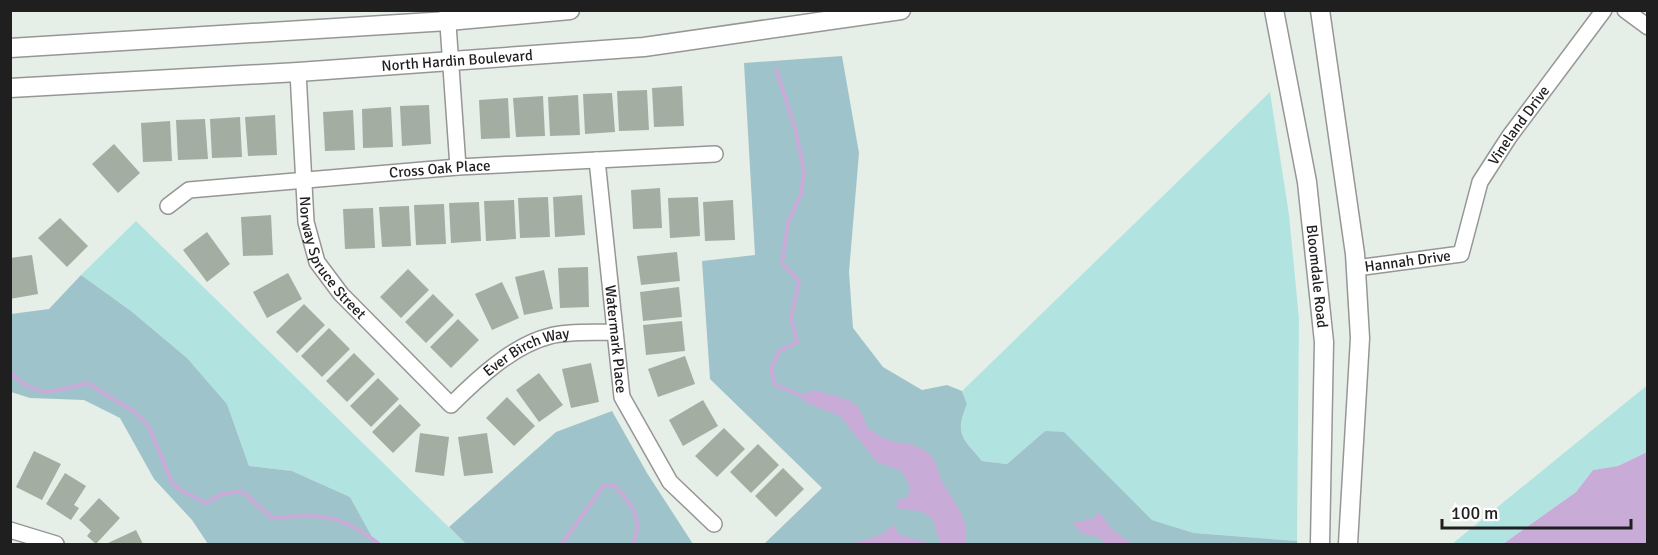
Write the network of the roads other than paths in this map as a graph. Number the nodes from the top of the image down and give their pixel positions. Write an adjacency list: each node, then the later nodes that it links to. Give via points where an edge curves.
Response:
1 (570, 10): 7 (street)
2 (901, 10): 10 (street, North Hardin Boulevard, via 644,46)
3 (1274, 10): 25 (street, Bloomdale Road, via 1307,182 1324,342)
4 (1320, 10): 19 (street)
5 (1604, 10): 18 (street, Vineland Drive, via 1480,182)
6 (1625, 10): 8 (street)
7 (448, 16): 9 (street); 10 (street)
8 (1647, 27)
9 (10, 48)
10 (449, 60): 11 (street, North Hardin Boulevard); 15 (street)
11 (298, 72): 12 (street, North Hardin Boulevard); 16 (street, Norway Spruce Street)
12 (10, 88)
13 (716, 154): 14 (street, Cross Oak Place)
14 (597, 160): 15 (street, Cross Oak Place); 20 (street, Watermark Place)
15 (458, 167): 16 (street, Cross Oak Place)
16 (302, 180): 17 (street, Cross Oak Place, via 189,190); 21 (street, Norway Spruce Street, via 306,222 317,262 341,294)
17 (168, 206)
18 (1461, 254): 19 (street, Hannah Drive)
19 (1356, 268): 26 (street, via 1360,339)
20 (615, 332): 21 (street, Ever Birch Way, via 550,336 508,356); 22 (street, Watermark Place, via 622,397 644,441 670,482)
21 (452, 405)
22 (714, 524)
23 (10, 530): 24 (street)
24 (56, 544)
25 (1320, 544)
26 (1348, 544)

